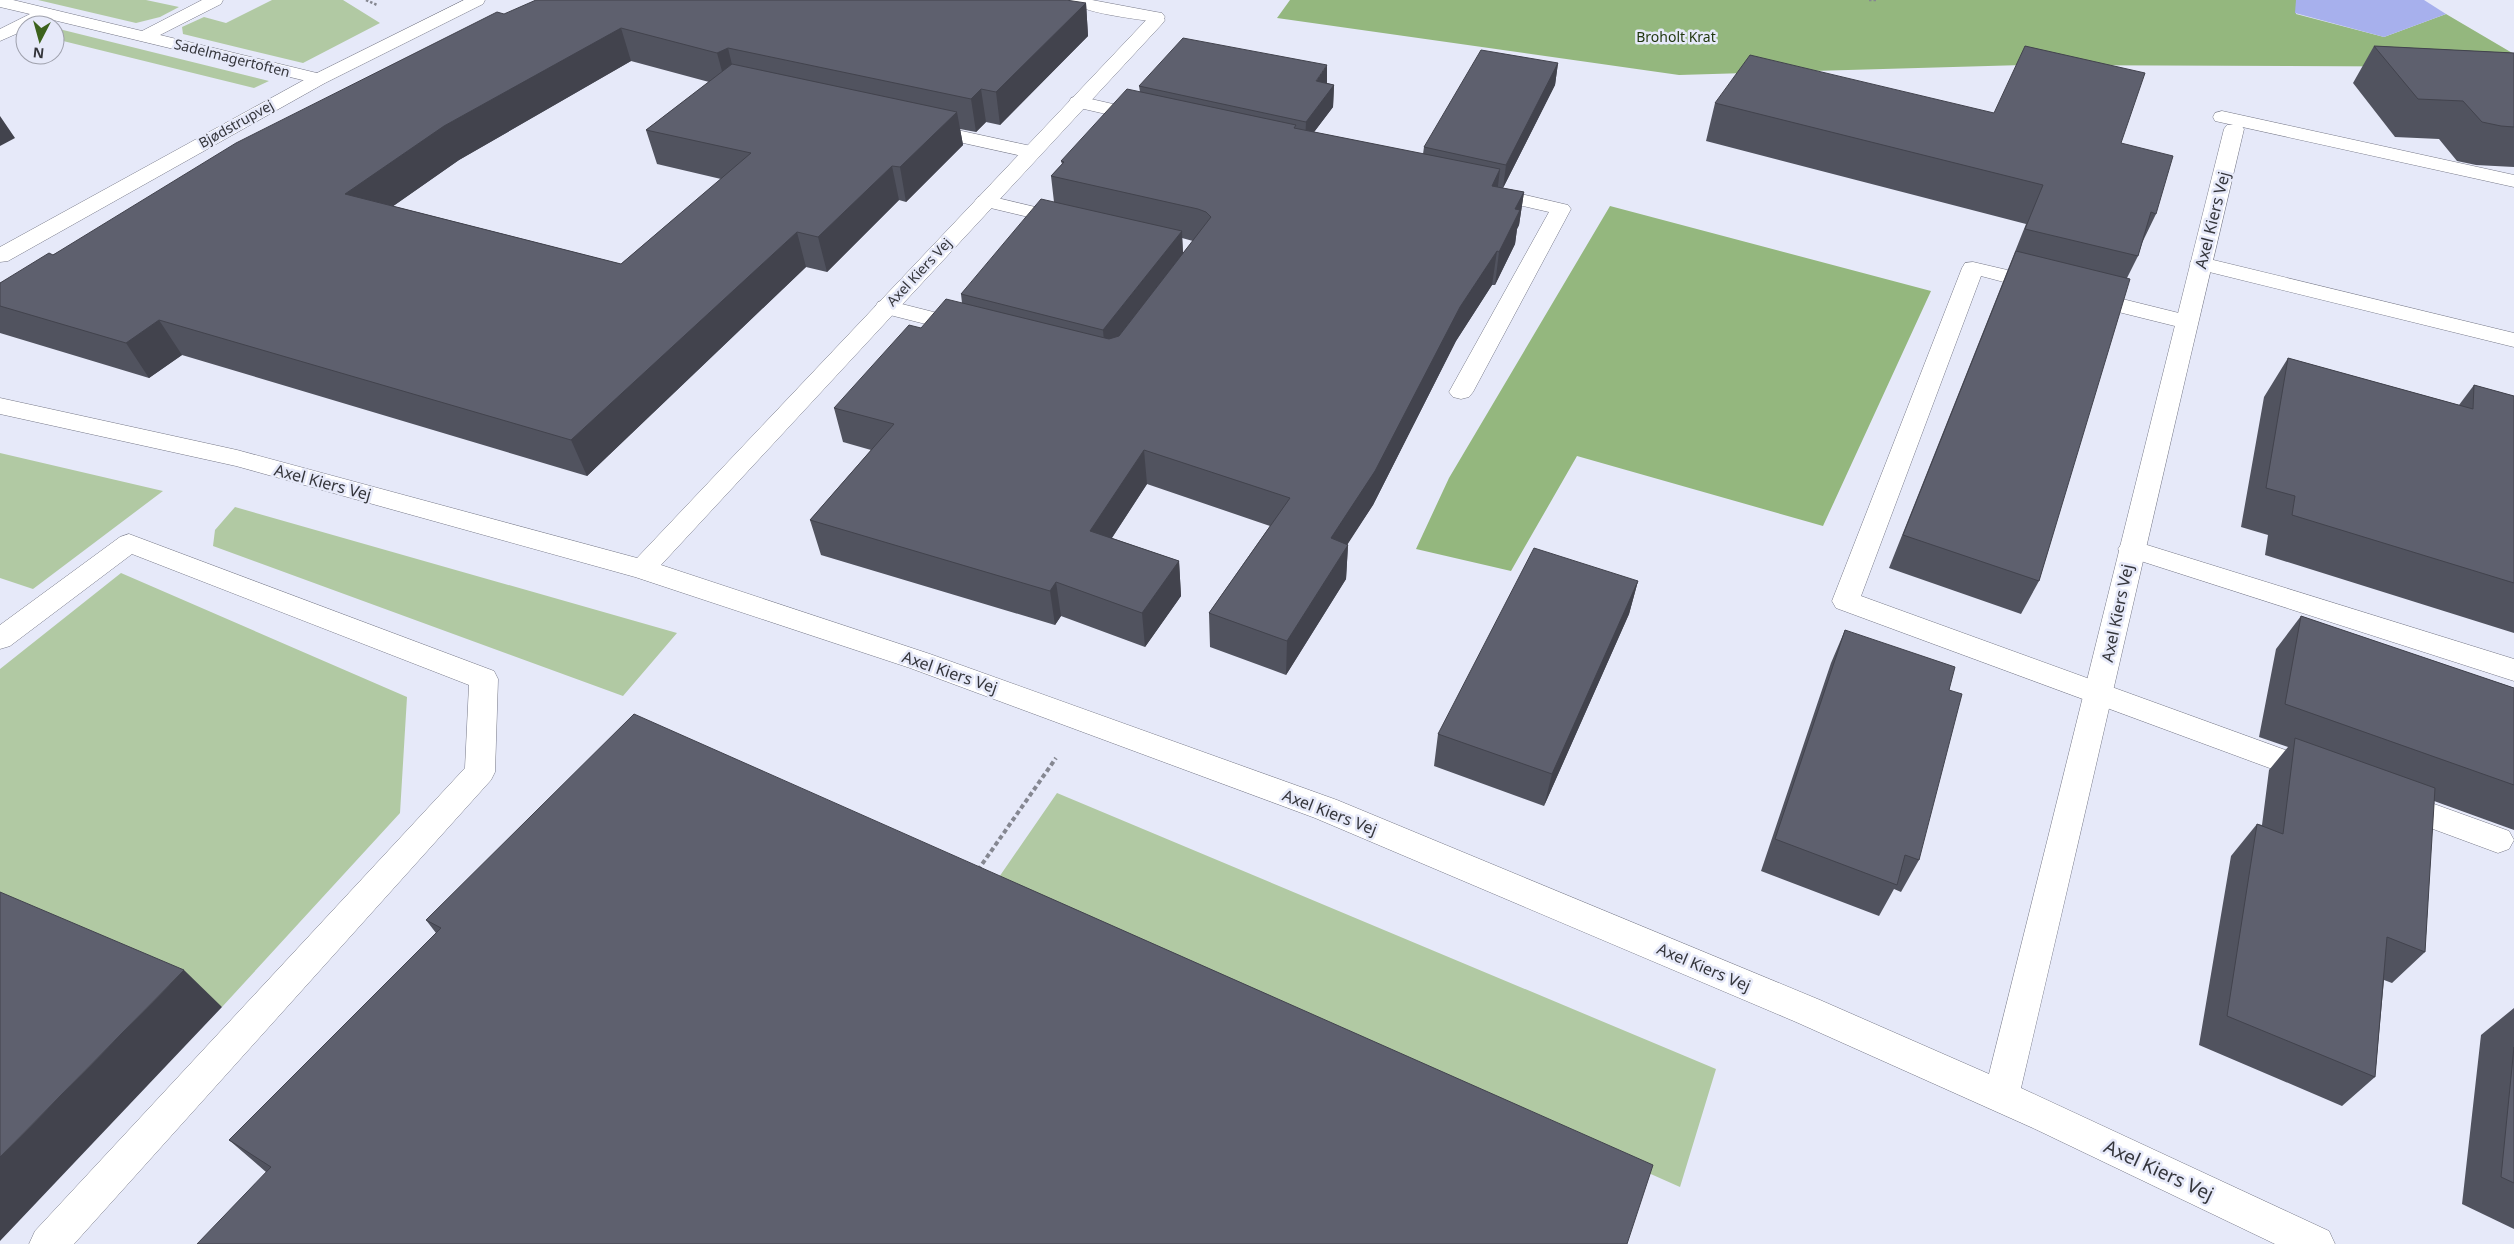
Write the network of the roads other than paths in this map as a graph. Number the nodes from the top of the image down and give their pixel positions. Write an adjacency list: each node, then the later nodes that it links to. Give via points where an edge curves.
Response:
1 (214, 0): 8 (street, Sadelmagertoften)
2 (477, 0): 9 (street, Bjødstrupvej)
3 (1077, 0): 5 (street, via 1090,5)
4 (0, 2): 6 (street, Sadelmagertoften)
5 (1157, 12): 10 (street, Axel Kiers Vej)
6 (47, 14): 7 (street); 8 (street, Sadelmagertoften)
7 (0, 36)
8 (144, 37): 9 (street, Sadelmagertoften)
9 (319, 79): 18 (street, Bjødstrupvej)
10 (1078, 102): 11 (street); 13 (street, Axel Kiers Vej)
11 (1165, 121)
12 (907, 126): 13 (street)
13 (1031, 152): 16 (street, Axel Kiers Vej)
14 (2514, 181): 19 (street, Axel Kiers Vej, via 2228,123)
15 (1464, 187): 24 (street, via 1561,209)
16 (985, 201): 17 (street); 20 (street, Axel Kiers Vej)
17 (1082, 223)
18 (0, 256)
19 (2202, 262): 21 (street, Axel Kiers Vej); 23 (street)
20 (886, 307): 22 (street); 27 (street, Axel Kiers Vej)
21 (2187, 322): 26 (street, Axel Kiers Vej); 30 (street, via 1973,268 1846,601)
22 (990, 333)
23 (2514, 340)
24 (1461, 392)
25 (0, 406): 27 (street, Axel Kiers Vej, via 237,458)
26 (2130, 549): 29 (street); 30 (street, Axel Kiers Vej)
27 (642, 569): 34 (street, Axel Kiers Vej, via 1084,719 1326,809 1808,1012)
28 (4, 632): 35 (street, via 129,543 484,679 480,772)
29 (2514, 670)
30 (2099, 693): 31 (street); 34 (street, Axel Kiers Vej)
31 (2340, 782)
32 (2368, 792): 33 (street)
33 (2498, 840)
34 (2001, 1098): 36 (street, Axel Kiers Vej, via 2048,1117)
35 (48, 1244)
36 (2316, 1244)

